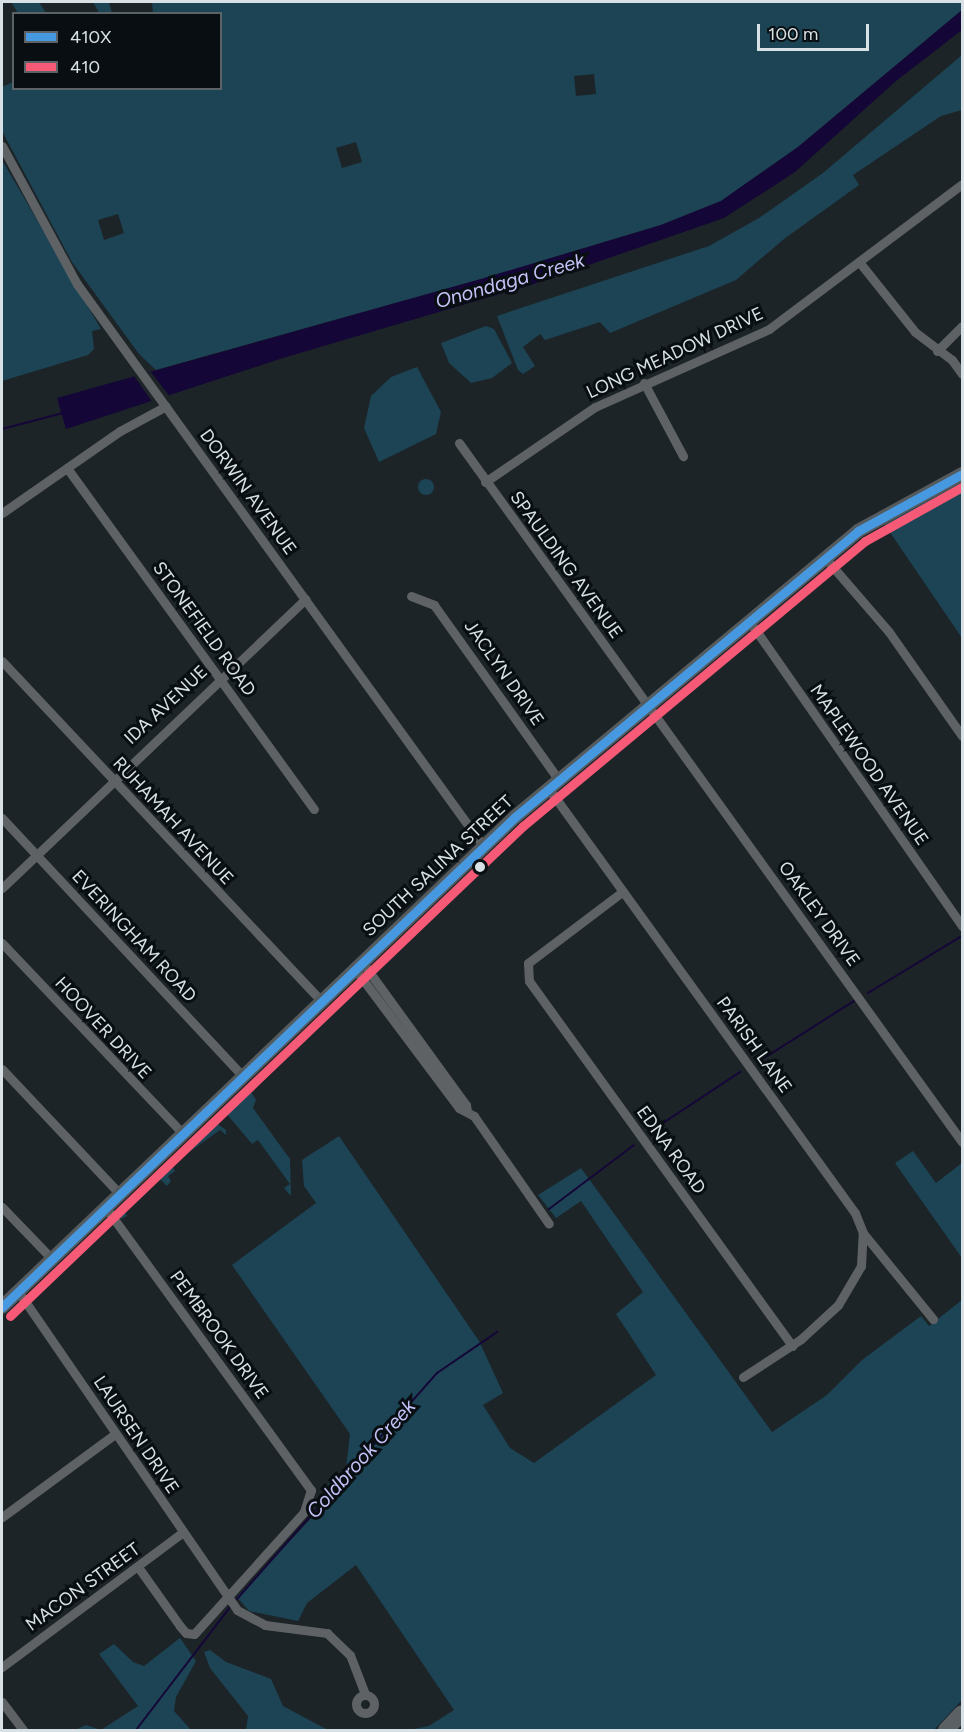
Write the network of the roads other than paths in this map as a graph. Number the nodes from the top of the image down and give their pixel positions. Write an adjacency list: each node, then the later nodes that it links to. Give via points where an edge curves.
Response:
1 (2, 146): 8 (street, DORWIN AVENUE, via 77,284)
2 (963, 184): 3 (street, LONG MEADOW DRIVE)
3 (860, 263): 5 (street, via 915,332); 7 (street, LONG MEADOW DRIVE, via 769,329)
4 (963, 326): 5 (street)
5 (937, 351): 6 (street, via 952,360)
6 (963, 374)
7 (644, 383): 10 (street); 13 (street, LONG MEADOW DRIVE, via 595,407)
8 (166, 406): 11 (street); 17 (street, DORWIN AVENUE)
9 (459, 443): 13 (street, SPAULDING AVENUE)
10 (683, 456)
11 (67, 468): 14 (street); 20 (street, STONEFIELD ROAD)
12 (963, 474): 15 (main road, SOUTH SALINA STREET, via 874,520)
13 (486, 482): 21 (street, SPAULDING AVENUE)
14 (2, 513)
15 (826, 559): 18 (main road, SOUTH SALINA STREET); 22 (street, via 889,632)
16 (411, 597): 24 (street, JACLYN DRIVE, via 435,605)
17 (305, 599): 20 (street, IDA AVENUE); 27 (street, DORWIN AVENUE)
18 (750, 622): 21 (main road, SOUTH SALINA STREET); 31 (street, MAPLEWOOD AVENUE)
19 (2, 662): 23 (street, RUHAMAH AVENUE)
20 (219, 678): 23 (street, IDA AVENUE); 25 (street, STONEFIELD ROAD)
21 (648, 706): 24 (main road, SOUTH SALINA STREET); 38 (street, OAKLEY DRIVE)
22 (963, 736)
23 (113, 781): 28 (street, IDA AVENUE); 34 (street, RUHAMAH AVENUE)
24 (554, 785): 27 (main road, SOUTH SALINA STREET); 30 (street, PARISH LANE)
25 (314, 808)
26 (2, 818): 28 (street, EVERINGHAM ROAD)
27 (483, 846): 33 (main road, SOUTH SALINA STREET)
28 (36, 855): 29 (street, IDA AVENUE); 36 (street, EVERINGHAM ROAD)
29 (2, 888)
30 (622, 891): 43 (street, PARISH LANE, via 855,1213); 48 (street, EDNA ROAD, via 528,963 526,972 540,999)
31 (963, 926)
32 (2, 943): 37 (street, HOOVER DRIVE)
33 (358, 965): 34 (main road, SOUTH SALINA STREET); 42 (street, via 459,1108 474,1116)
34 (321, 1001): 36 (main road, SOUTH SALINA STREET)
35 (2, 1069): 39 (street)
36 (243, 1076): 37 (main road, SOUTH SALINA STREET)
37 (183, 1134): 39 (main road, SOUTH SALINA STREET)
38 (963, 1142)
39 (120, 1194): 41 (main road, SOUTH SALINA STREET)
40 (2, 1207): 44 (street)
41 (106, 1208): 44 (main road, SOUTH SALINA STREET); 54 (street, PEMBROOK DRIVE, via 311,1490 304,1512)
42 (549, 1224)
43 (863, 1233): 47 (street, PARISH LANE); 48 (street, via 861,1266 852,1285 838,1305)
44 (52, 1259): 45 (main road, SOUTH SALINA STREET)
45 (18, 1292): 46 (main road, SOUTH SALINA STREET); 50 (street, LAURSEN DRIVE)
46 (2, 1307)
47 (933, 1319)
48 (792, 1346): 49 (street)
49 (743, 1377)
50 (115, 1434): 51 (street); 52 (street, LAURSEN DRIVE)
51 (2, 1517)
52 (183, 1532): 53 (street, MACON STREET); 54 (street, LAURSEN DRIVE)
53 (138, 1567): 54 (street, via 189,1635 200,1630); 55 (street, MACON STREET)
54 (227, 1597): 56 (street, LAURSEN DRIVE, via 249,1620 327,1633 350,1655)
55 (2, 1667)
56 (365, 1694)
57 (2, 1702): 59 (street)
58 (963, 1713): 60 (highway)
59 (23, 1731)
60 (946, 1731)

